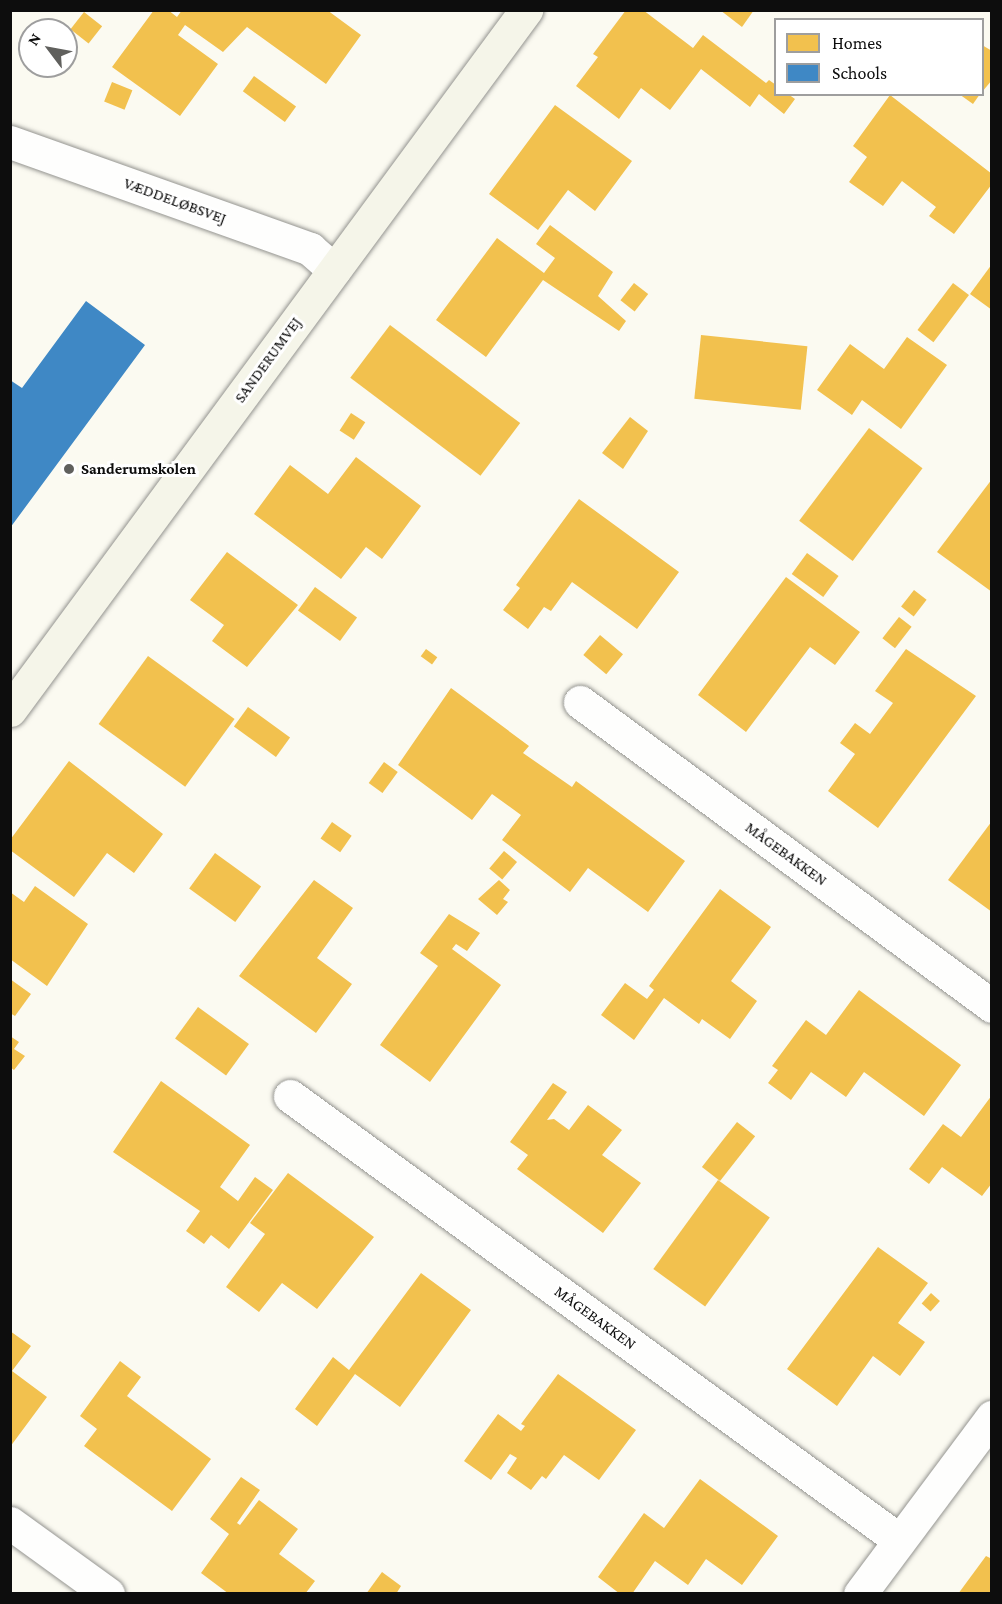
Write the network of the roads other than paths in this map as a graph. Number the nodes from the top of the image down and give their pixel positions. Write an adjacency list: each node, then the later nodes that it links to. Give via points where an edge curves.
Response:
1 (526, 10): 3 (street, SANDERUMVEJ)
2 (10, 142): 3 (street, VÆDDELØBSVEJ, via 310,249)
3 (334, 270): 5 (street, SANDERUMVEJ)
4 (580, 702): 6 (street, MÅGEBAKKEN)
5 (10, 710)
6 (992, 1006)
7 (290, 1096): 10 (street, MÅGEBAKKEN)
8 (992, 1417): 10 (street)
9 (10, 1523): 11 (street)
10 (899, 1540): 12 (street)
11 (108, 1593)
12 (860, 1593)

